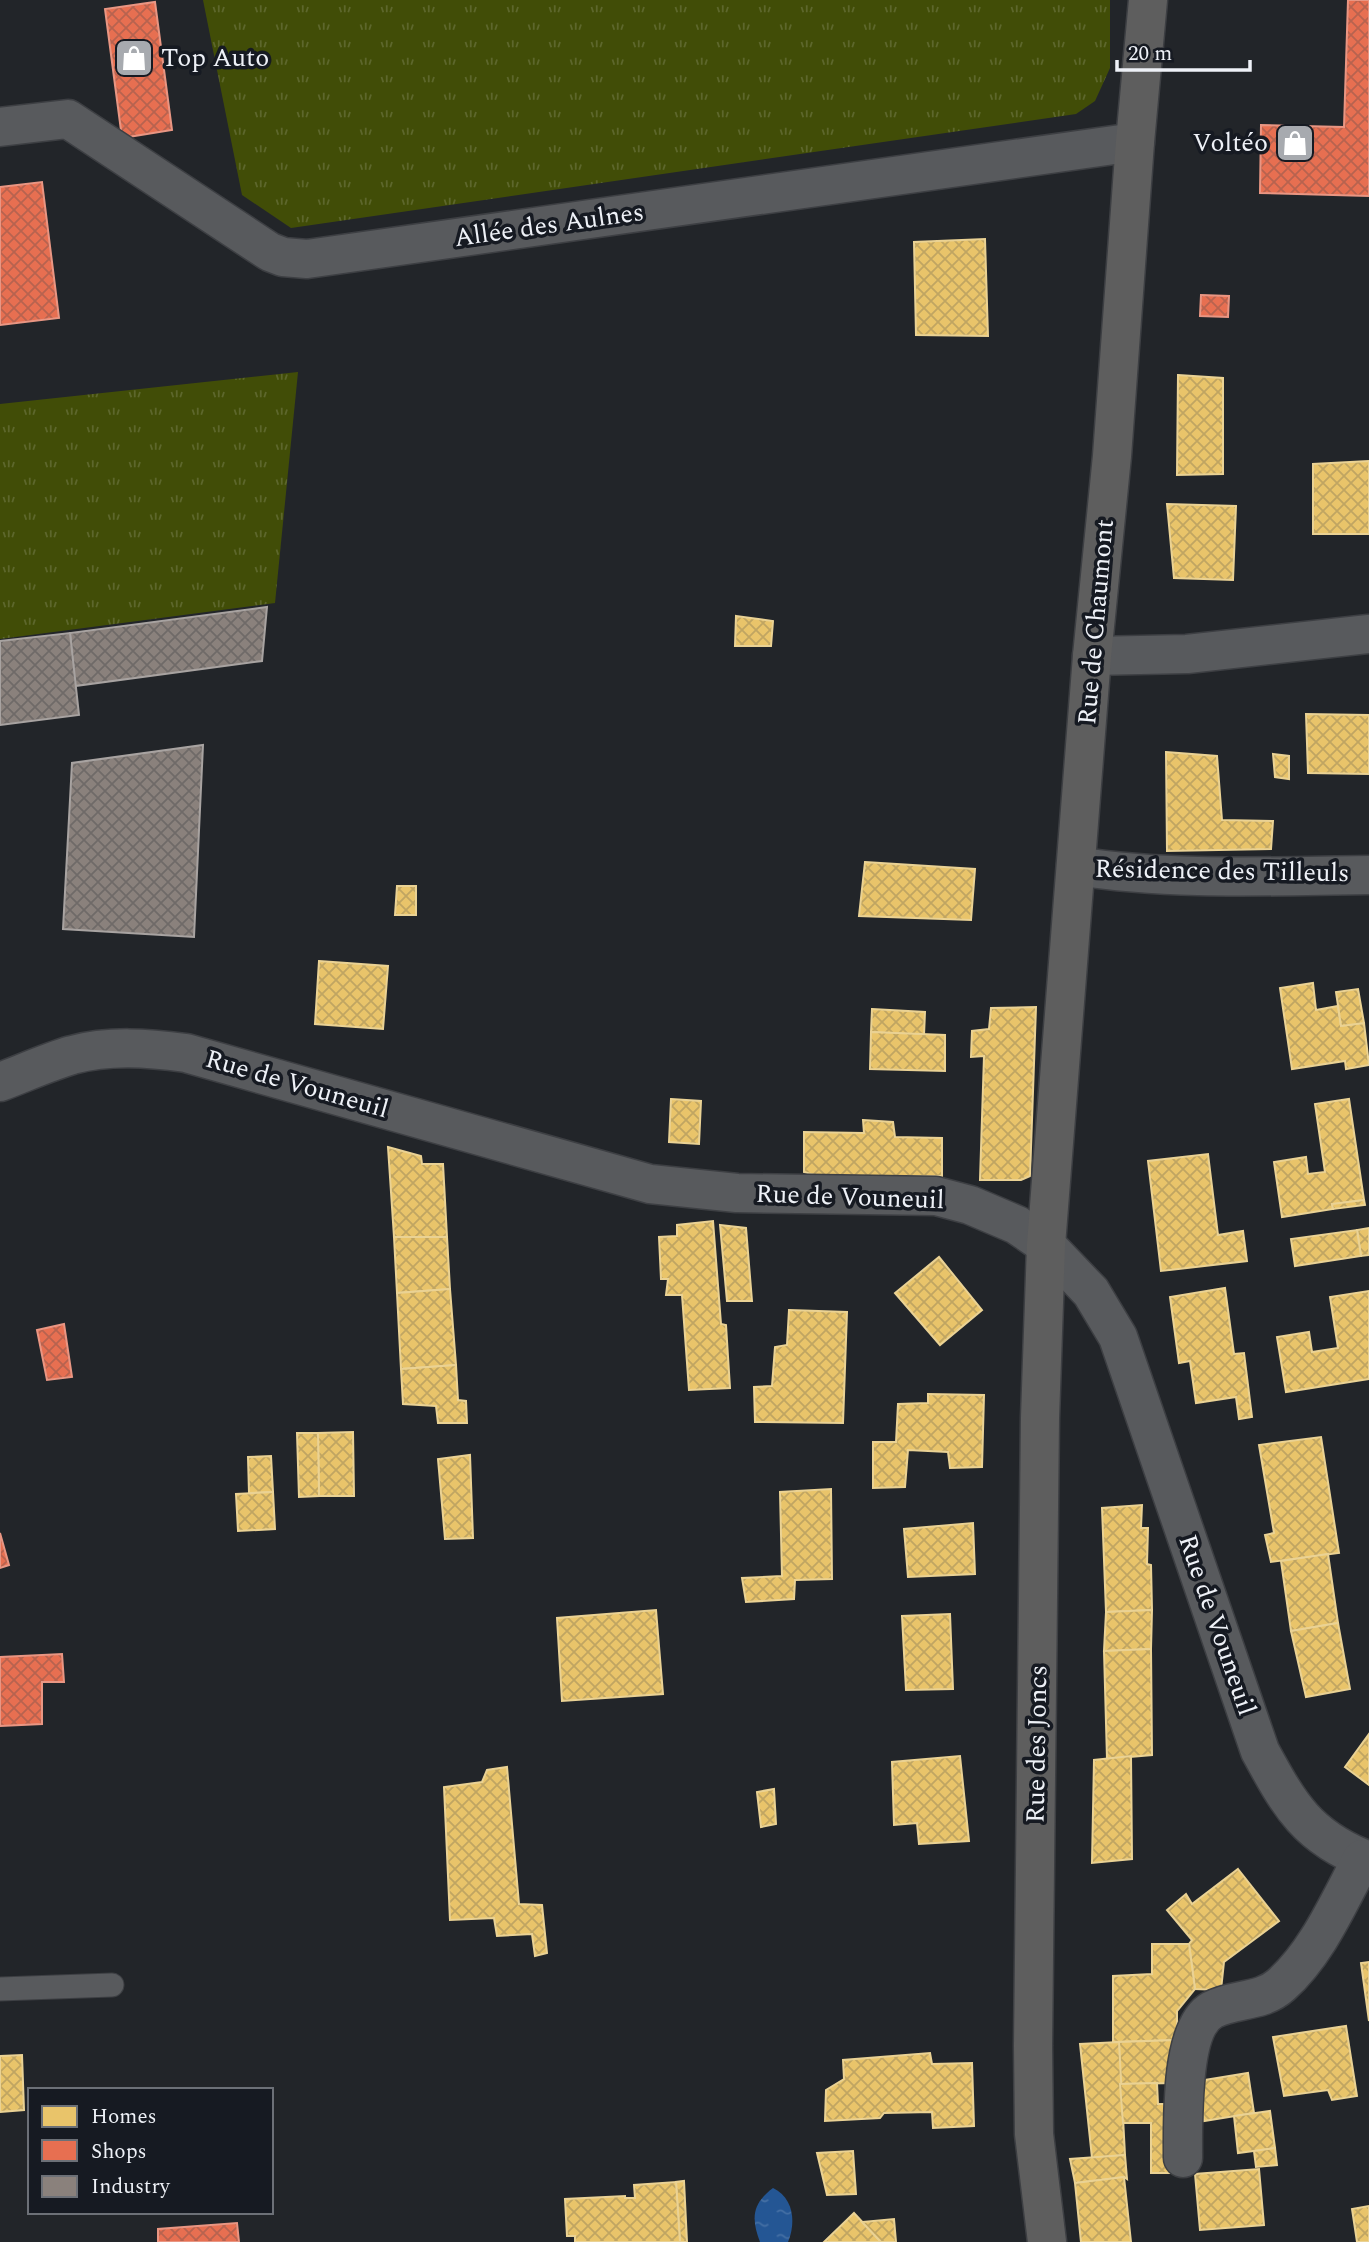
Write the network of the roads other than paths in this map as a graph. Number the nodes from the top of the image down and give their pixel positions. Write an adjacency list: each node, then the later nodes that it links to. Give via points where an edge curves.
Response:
1 (1155, 2): 3 (street, Rue de Chaumont)
2 (0, 127): 3 (street, Allée des Aulnes, via 68,119 270,252 307,259)
3 (1135, 142): 5 (street, Rue de Chaumont)
4 (1369, 634): 5 (street, via 1187,654)
5 (1092, 656): 6 (street, Rue de Chaumont)
6 (1076, 866): 7 (street, Résidence des Tilleuls, via 1213,876); 9 (street, Rue de Chaumont)
7 (1369, 874)
8 (0, 1082): 9 (street, Rue de Vouneuil, via 72,1055 111,1048 187,1053 650,1184 737,1193 936,1196 996,1215)
9 (1046, 1245): 10 (street, Rue de Vouneuil, via 1091,1292 1118,1337 1260,1751 1305,1824 1334,1846); 14 (street, Rue des Joncs, via 1033,2059 1034,2134)
10 (1366, 1860): 13 (street, Rue de Vouneuil, via 1309,1953 1282,1984 1265,1996 1211,2011 1195,2028 1188,2058)
11 (112, 1985): 12 (lane)
12 (0, 1989)
13 (1183, 2158)
14 (1047, 2242)

